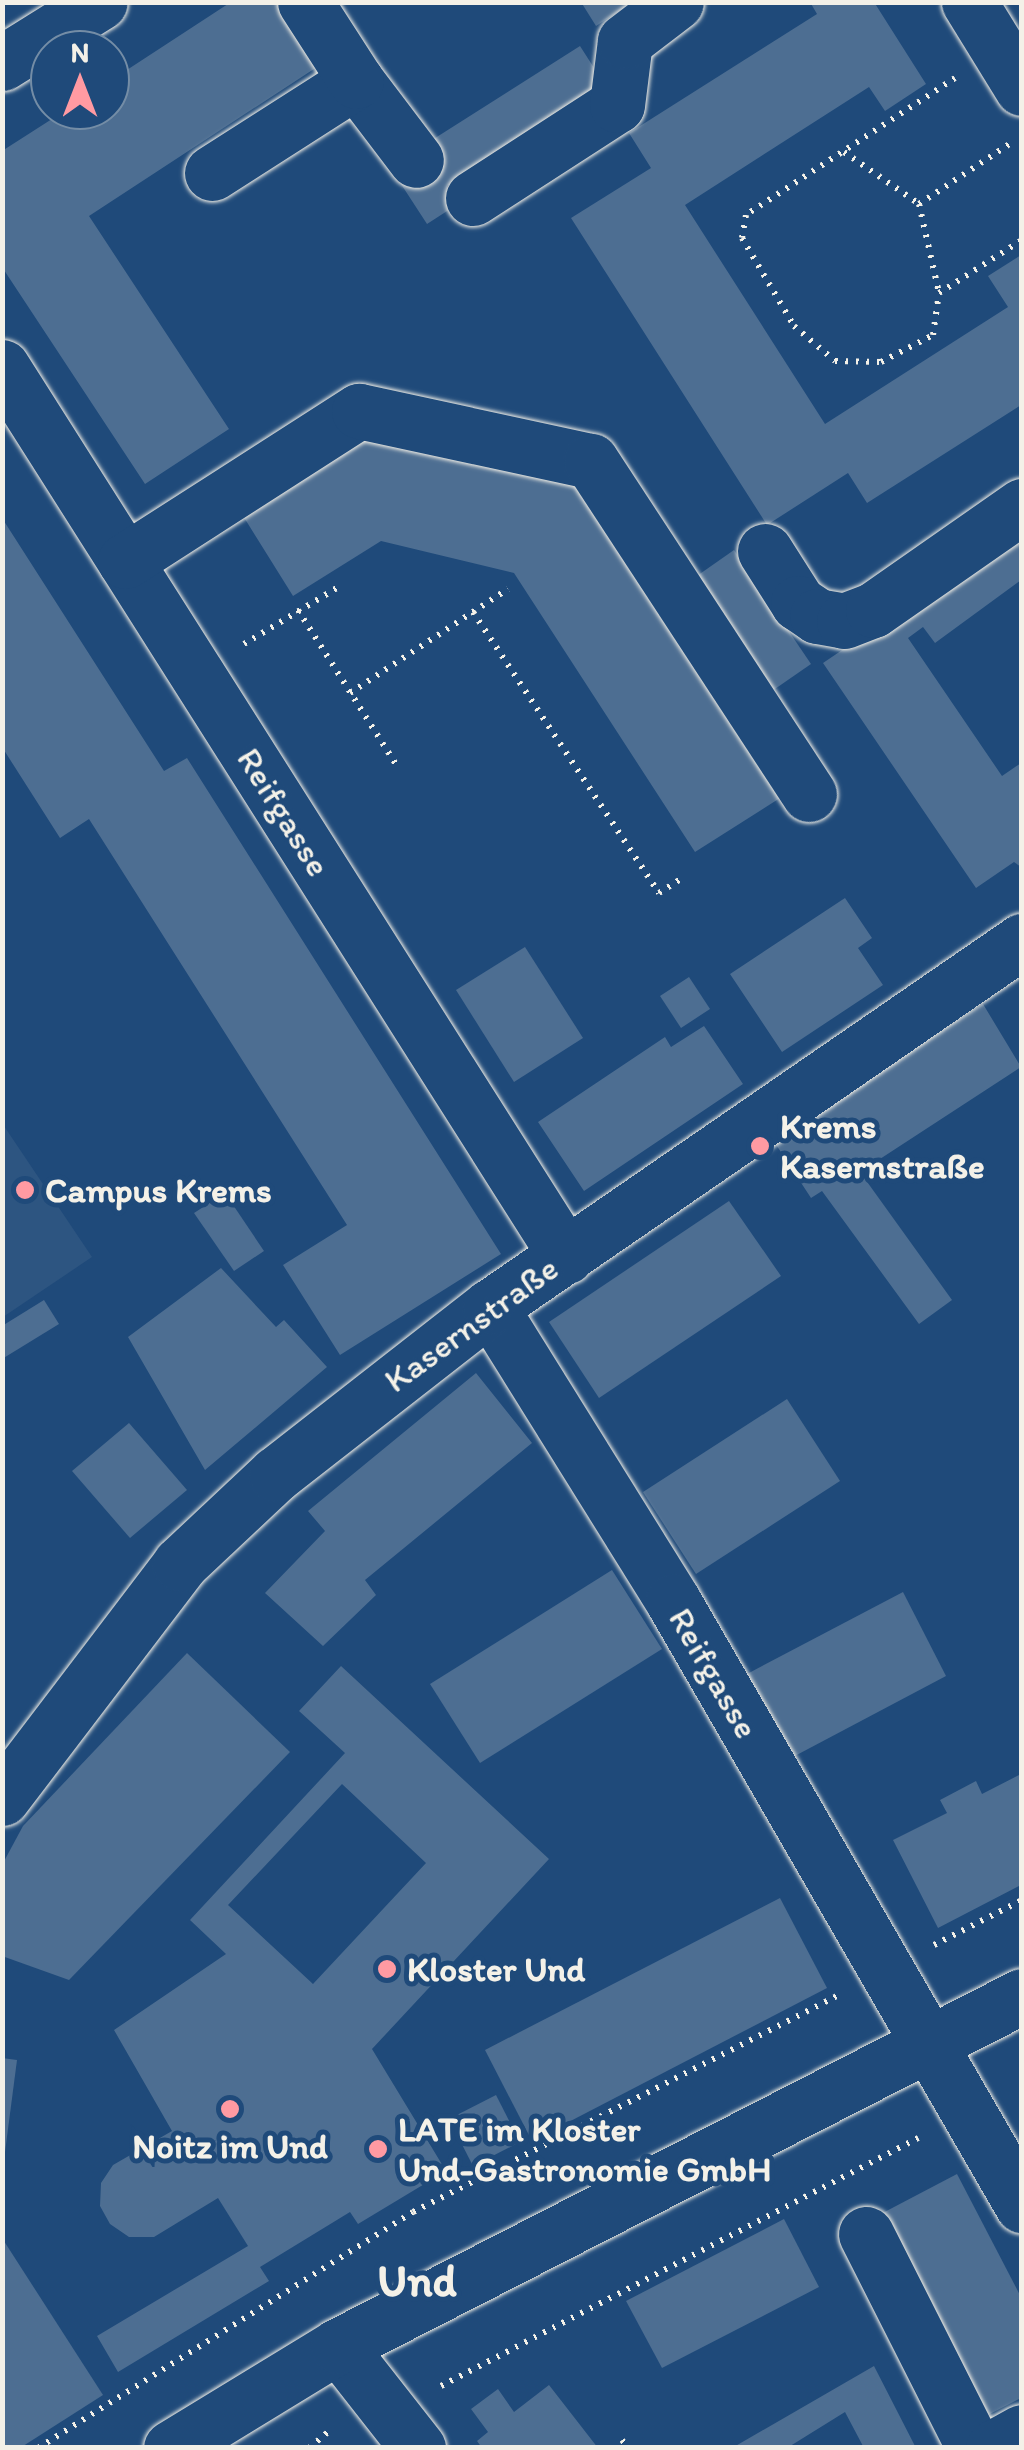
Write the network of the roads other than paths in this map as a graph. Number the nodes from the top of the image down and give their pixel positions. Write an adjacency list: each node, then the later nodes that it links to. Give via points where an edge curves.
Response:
1 (100, 2): 5 (street)
2 (305, 2): 6 (street)
3 (676, 2): 10 (street, via 625,41 617,105)
4 (969, 2): 7 (street)
5 (2, 63)
6 (356, 81): 8 (street); 9 (street)
7 (1020, 113)
8 (416, 160)
9 (212, 172)
10 (473, 198)
11 (2, 367): 14 (street, Reifgasse)
12 (1022, 506): 13 (street, via 873,610 844,621 798,603)
13 (765, 551)
14 (125, 560): 15 (street, via 359,411 591,462); 17 (street, Reifgasse)
15 (809, 794)
16 (1022, 941): 17 (street, Kasernstraße)
17 (566, 1256): 18 (street, Kasernstraße)
18 (490, 1307): 19 (street, Kasernstraße, via 276,1474 180,1564); 21 (street, Reifgasse, via 673,1601)
19 (2, 1798)
20 (1022, 1996): 21 (street)
21 (928, 2045): 22 (street, Reifgasse); 24 (street)
22 (1022, 2205)
23 (866, 2234): 28 (street)
24 (338, 2346): 25 (street); 27 (street)
25 (404, 2430)
26 (1022, 2432): 29 (street)
27 (172, 2448)
28 (974, 2448)
29 (994, 2448)

